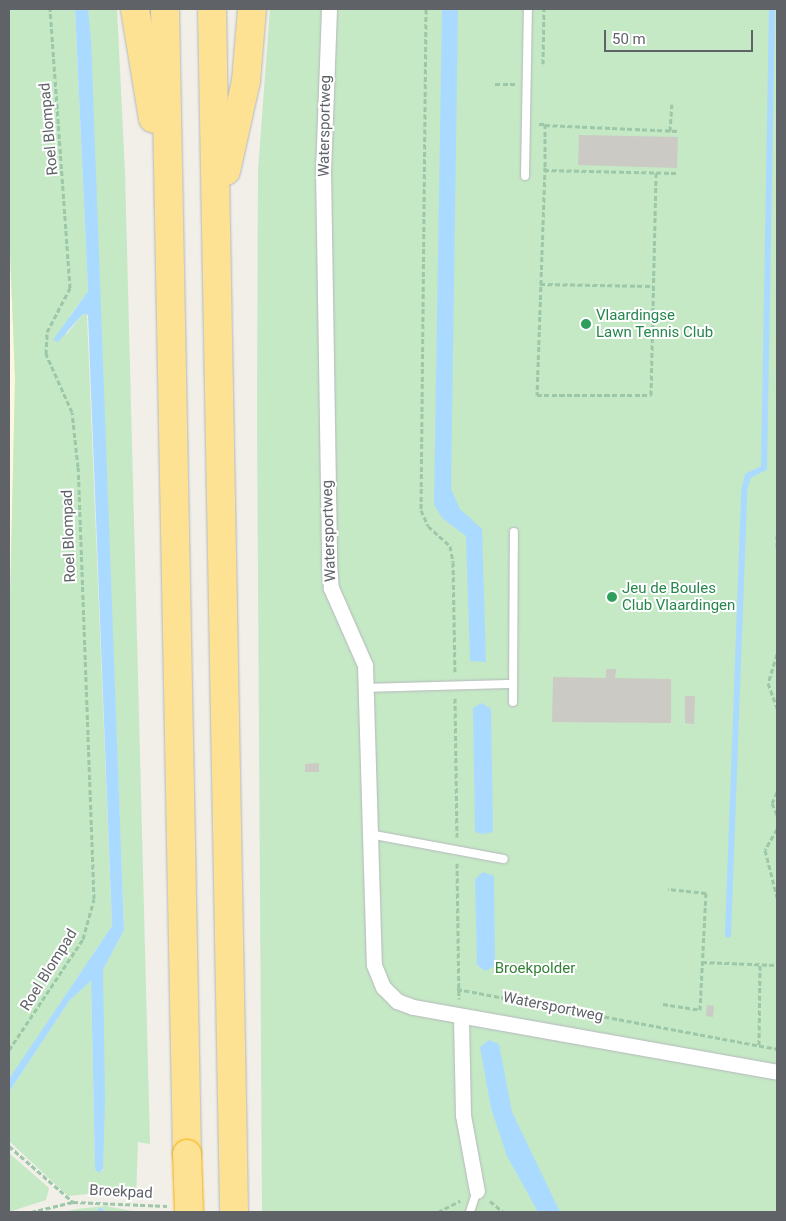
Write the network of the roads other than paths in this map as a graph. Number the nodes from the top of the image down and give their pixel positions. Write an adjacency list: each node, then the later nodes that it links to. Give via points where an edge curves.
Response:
1 (135, 9): 9 (highway)
2 (165, 9): 9 (highway)
3 (212, 9): 8 (highway)
4 (252, 9): 8 (highway, via 246,81)
5 (329, 9): 12 (street, Watersportweg, via 323,169 329,562 331,588 365,665)
6 (528, 9): 7 (lane)
7 (525, 176)
8 (217, 214): 20 (highway)
9 (169, 222): 19 (highway, bridge, via 187,1154)
10 (514, 532): 11 (lane)
11 (513, 684): 12 (lane); 13 (lane)
12 (367, 688): 14 (street, Watersportweg)
13 (513, 702)
14 (369, 834): 15 (lane); 16 (street, Watersportweg, via 374,965 383,987 397,1002)
15 (504, 859)
16 (461, 1019): 17 (street, Watersportweg, via 516,1024); 18 (street, via 463,1115)
17 (777, 1072)
18 (477, 1191): 21 (lane)
19 (180, 1209)
20 (234, 1212)
21 (470, 1212)

